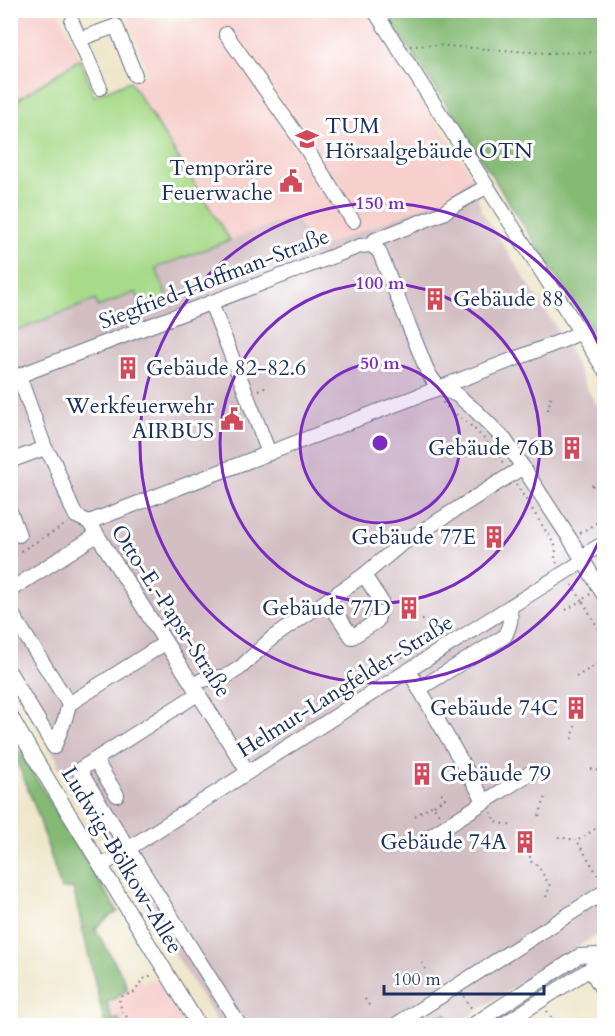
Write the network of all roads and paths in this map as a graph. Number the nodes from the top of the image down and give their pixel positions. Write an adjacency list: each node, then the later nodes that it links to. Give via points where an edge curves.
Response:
1 (374, 10): 5 (street)
2 (72, 22): 4 (street)
3 (226, 34): 10 (street)
4 (80, 39): 7 (street, via 116,26); 8 (street)
5 (397, 47): 6 (path, via 433,45 543,53); 9 (street)
6 (604, 51)
7 (135, 75)
8 (100, 88)
9 (486, 187): 11 (street, Siegfried-Hoffman-Straße, via 444,213); 15 (street)
10 (353, 221)
11 (371, 245): 14 (street, Siegfried-Hoffman-Straße); 18 (street, via 379,251 428,373)
12 (469, 293): 13 (path)
13 (472, 301)
14 (211, 303): 17 (street, Siegfried-Hoffman-Straße); 22 (street)
15 (581, 332): 16 (street); 18 (street)
16 (604, 369)
17 (15, 378): 21 (street, Otto-E.-Papst-Straße)
18 (438, 387): 22 (street); 24 (street, via 457,395 477,411 505,440); 25 (path, via 445,407 480,434)
19 (551, 396): 20 (path)
20 (548, 410)
21 (45, 448): 23 (street); 30 (street, Otto-E.-Papst-Straße, via 71,506)
22 (269, 453): 30 (street)
23 (10, 461)
24 (523, 467): 25 (street); 36 (street)
25 (510, 475): 38 (path, via 556,547 555,560); 39 (street, via 400,545)
26 (604, 478): 27 (path)
27 (592, 486)
28 (10, 511): 32 (street)
29 (604, 518): 31 (path)
30 (83, 519): 33 (street, Otto-E.-Papst-Straße); 35 (path)
31 (580, 533)
32 (19, 535)
33 (97, 535): 40 (street); 49 (street, Otto-E.-Papst-Straße)
34 (602, 543): 36 (street, Helmut-Langfelder-Straße)
35 (10, 556)
36 (582, 559): 37 (street); 38 (street, Helmut-Langfelder-Straße)
37 (599, 573): 41 (street)
38 (564, 574): 42 (path); 44 (street, Helmut-Langfelder-Straße)
39 (364, 575): 43 (street); 43 (street, via 381,601 377,621 352,637)
40 (10, 590)
41 (604, 595)
42 (582, 600): 45 (path); 48 (path)
43 (328, 601): 54 (street, via 272,638 235,672 202,680)
44 (509, 608): 51 (street, Helmut-Langfelder-Straße); 55 (street, via 505,636)
45 (566, 610)
46 (10, 611): 57 (street)
47 (422, 620): 56 (path, via 448,628 358,685)
48 (604, 638)
49 (165, 643): 54 (street, Otto-E.-Papst-Straße); 57 (street)
50 (604, 660): 53 (path)
51 (409, 671): 55 (street); 56 (street, Helmut-Langfelder-Straße)
52 (10, 673): 57 (street, via 54,747)
53 (576, 677)
54 (196, 689): 61 (street); 63 (street, Otto-E.-Papst-Straße)
55 (419, 689): 69 (street)
56 (358, 702): 63 (street, Helmut-Langfelder-Straße)
57 (69, 704)
58 (10, 715): 81 (street, Ludwig-Bölkow-Allee)
59 (576, 723): 60 (path)
60 (572, 739)
61 (95, 760): 67 (street); 79 (street, via 79,770)
62 (591, 769): 64 (path)
63 (248, 772): 79 (street, Helmut-Langfelder-Straße)
64 (604, 772)
65 (530, 773): 69 (street)
66 (440, 791): 70 (path, via 445,798)
67 (117, 795)
68 (545, 798): 72 (path)
69 (485, 802): 74 (street); 75 (path, via 496,822)
70 (433, 805): 71 (path); 74 (path)
71 (416, 816)
72 (539, 816)
73 (604, 823): 78 (path)
74 (447, 826): 76 (street)
75 (513, 826)
76 (429, 837)
77 (558, 837): 78 (path)
78 (577, 841): 82 (path)
79 (129, 849): 81 (street, Helmut-Langfelder-Straße); 97 (street)
80 (530, 856): 83 (path, via 550,886)
81 (101, 866): 96 (street, Ludwig-Bölkow-Allee)
82 (603, 886): 91 (street)
83 (546, 897)
84 (604, 960): 87 (street); 99 (street, via 597,955 579,956)
85 (422, 963): 86 (path)
86 (426, 969)
87 (590, 969): 89 (street); 100 (street)
88 (155, 973): 94 (path, via 142,980 135,992 119,999)
89 (604, 992)
90 (364, 999): 92 (path)
91 (426, 1005): 95 (street); 98 (street)
92 (369, 1007)
93 (545, 1008): 101 (path)
94 (127, 1017)
95 (434, 1018)
96 (199, 1026)
97 (240, 1026)
98 (394, 1026)
99 (471, 1026)
100 (501, 1026)
101 (556, 1026)

